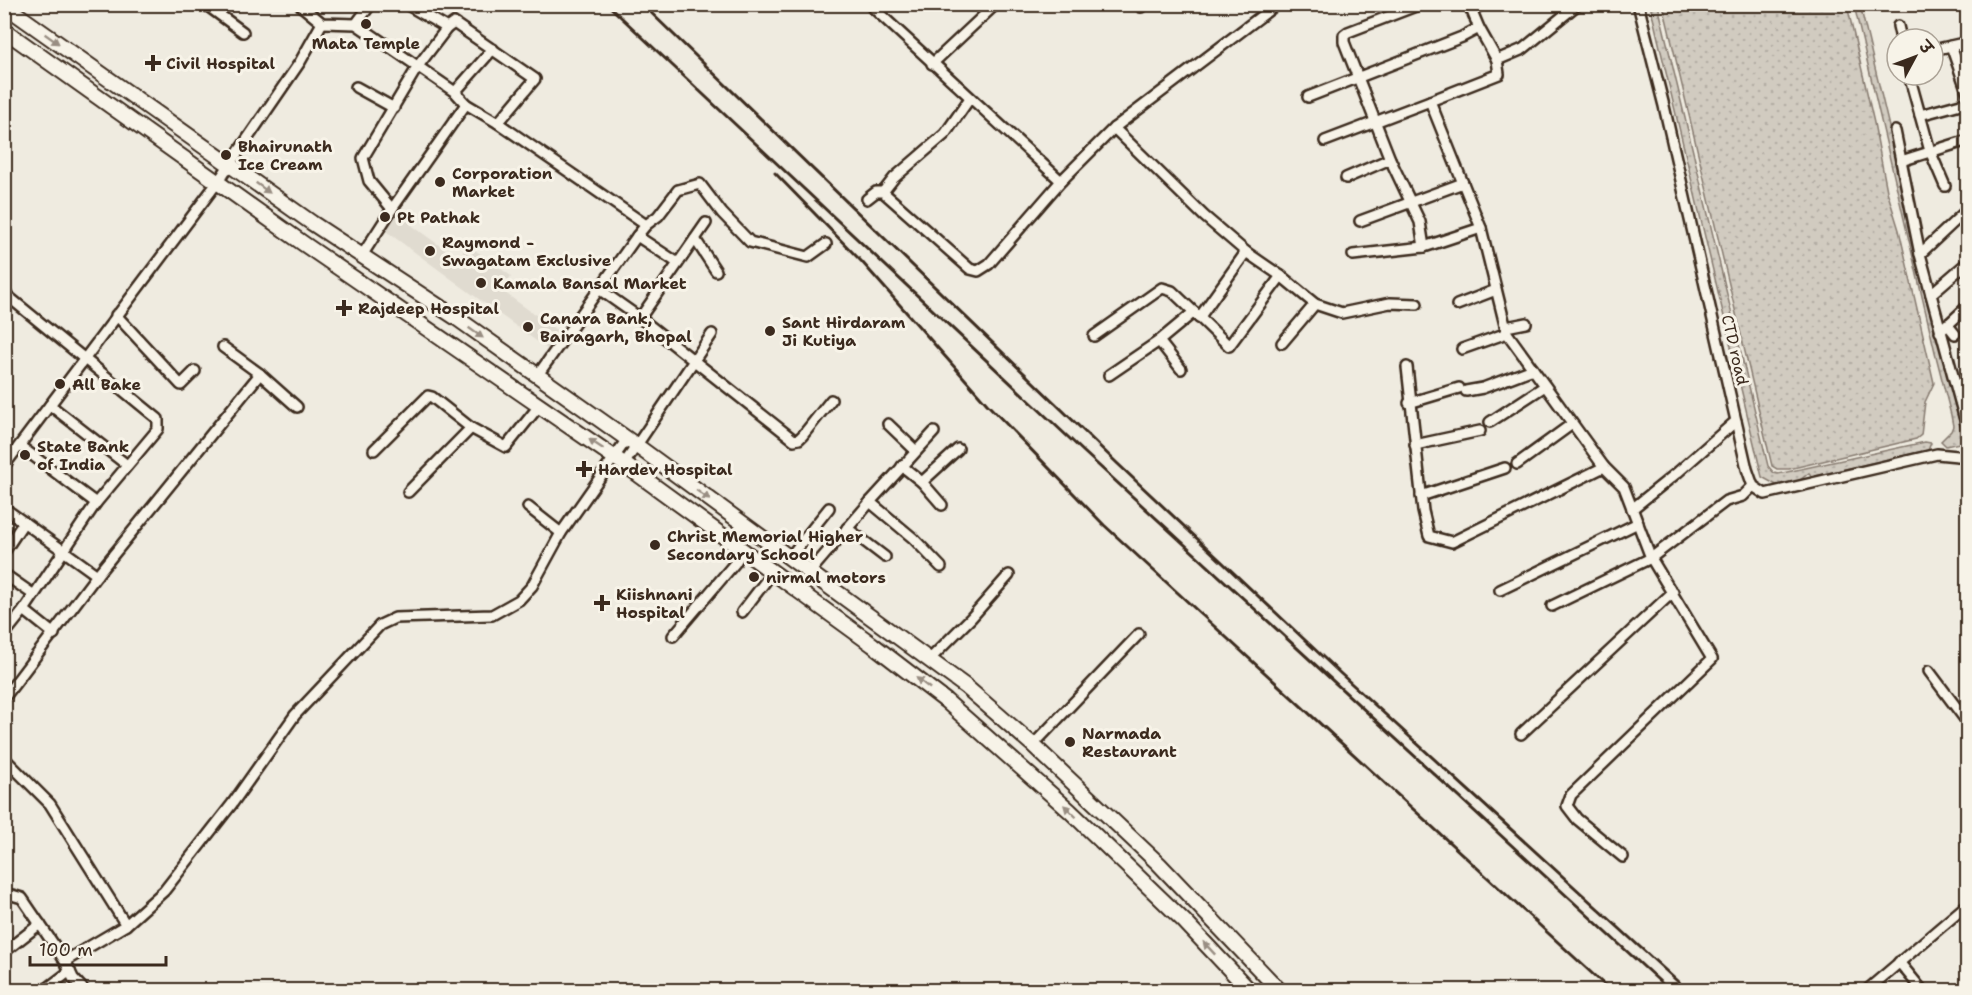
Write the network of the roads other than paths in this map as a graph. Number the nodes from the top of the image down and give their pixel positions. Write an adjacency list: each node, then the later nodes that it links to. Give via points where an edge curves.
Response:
1 (205, 4): 19 (street)
2 (300, 4): 14 (street)
3 (371, 4): 15 (street)
4 (406, 4): 16 (street)
5 (869, 4): 25 (street)
6 (996, 4): 25 (street)
7 (1277, 4): 41 (street)
8 (1421, 4): 27 (street, via 1344,35)
9 (1483, 4): 13 (street)
10 (1578, 4): 24 (street, via 1523,49)
11 (1638, 4): 112 (street, CTD road)
12 (4, 5): 48 (main road, one-way to 48)
13 (1470, 7): 17 (street)
14 (322, 22): 15 (street); 48 (street, via 300,62)
15 (356, 24): 26 (street)
16 (447, 28): 23 (street, via 454,23); 26 (street)
17 (1479, 28): 24 (street); 27 (street)
18 (4, 30): 51 (main road)
19 (243, 32)
20 (1968, 42): 21 (street)
21 (1951, 46): 22 (street); 31 (street)
22 (1945, 47)
23 (493, 49): 30 (street); 40 (street, via 535,79)
24 (1497, 60): 34 (street, via 1499,74)
25 (932, 64): 33 (street)
26 (418, 66): 30 (street); 37 (street)
27 (1358, 77): 32 (street); 39 (street)
28 (356, 87): 37 (street)
29 (1912, 87): 38 (street)
30 (455, 92): 36 (street)
31 (1968, 94)
32 (1308, 97)
33 (970, 98): 50 (street); 54 (street, via 945,134)
34 (1430, 101): 39 (street); 52 (street)
35 (1968, 102): 38 (street)
36 (466, 104): 40 (street); 57 (street)
37 (393, 108): 57 (street, via 363,158 369,181)
38 (1920, 115): 45 (street)
39 (1375, 121): 44 (street); 46 (street)
40 (498, 123): 61 (street)
41 (1114, 128): 50 (street); 67 (street, via 1203,216)
42 (1895, 131): 47 (street)
43 (1968, 140): 45 (street)
44 (1326, 141)
45 (1930, 151): 47 (street); 53 (street)
46 (1390, 159): 49 (street); 56 (street)
47 (1901, 161): 68 (street)
48 (229, 164): 51 (street); 70 (main road, one-way to 70)
49 (1346, 178)
50 (1060, 181): 54 (street, via 989,264 978,271 969,269)
51 (217, 183): 83 (street); 110 (main road)
52 (1463, 183): 56 (street); 62 (street)
53 (1946, 186)
54 (883, 192): 55 (street)
55 (867, 199)
56 (1411, 201): 59 (street); 66 (street)
57 (392, 209): 70 (street)
58 (1968, 209): 68 (street)
59 (1360, 221)
60 (706, 224): 64 (street)
61 (646, 225): 63 (street); 65 (street, via 678,190 700,184 750,242 808,257)
62 (1481, 228): 66 (street); 76 (street)
63 (637, 236): 72 (street); 75 (street)
64 (695, 239): 72 (street); 73 (street)
65 (826, 243)
66 (1424, 247): 69 (street)
67 (1246, 252): 74 (street); 84 (street)
68 (1920, 254): 78 (street)
69 (1353, 255)
70 (361, 257): 105 (main road, one-way to 105)
71 (1968, 262): 78 (street)
72 (678, 263): 85 (street)
73 (716, 271)
74 (1281, 276): 79 (street); 84 (street, via 1229,346)
75 (598, 289): 85 (street); 105 (street)
76 (1496, 290): 81 (street); 88 (street)
77 (4, 293): 97 (street)
78 (1931, 294): 89 (street)
79 (1315, 304): 80 (street, via 1342,313 1390,303); 94 (street)
80 (1418, 304)
81 (1457, 305)
82 (1968, 306): 87 (street)
83 (116, 315): 97 (street); 102 (street, via 181,385)
84 (1196, 315): 92 (street, via 1172,291 1162,288); 93 (street)
85 (640, 318): 98 (street)
86 (1526, 323): 88 (street)
87 (1947, 324): 89 (street); 91 (street)
88 (1506, 330): 96 (street); 101 (street)
89 (1940, 332): 118 (street)
90 (712, 334): 98 (street)
91 (1955, 334)
92 (1094, 336)
93 (1159, 341): 100 (street); 104 (street)
94 (1282, 343)
95 (223, 347): 103 (street)
96 (1462, 349)
97 (85, 358): 109 (street); 130 (street, via 158,419 158,429)
98 (693, 361): 107 (street, via 794,440 803,435); 120 (street)
99 (1407, 367): 108 (street)
100 (1181, 369)
101 (1533, 369): 106 (street); 108 (street, via 1483,388)
102 (195, 371)
103 (260, 374): 111 (street); 158 (street)
104 (1109, 375)
105 (537, 376): 120 (main road)
106 (1545, 386): 113 (street); 115 (street)
107 (831, 400)
108 (1410, 403): 122 (street)
109 (50, 405): 121 (street); 130 (street)
110 (539, 406): 116 (street, via 506,447); 127 (main road, one-way to 110)
111 (297, 407)
112 (1736, 420): 135 (street, CTD road); 144 (street)
113 (1490, 422)
114 (888, 424): 125 (street)
115 (1572, 424): 129 (street); 132 (street)
116 (471, 428): 124 (street, via 428,396); 136 (street)
117 (1480, 431): 122 (street)
118 (1968, 431)
119 (934, 432): 125 (street)
120 (632, 443): 127 (street); 152 (main road, one-way to 152)
121 (20, 446): 128 (street); 139 (street)
122 (1415, 446): 137 (street)
123 (958, 449): 134 (street)
124 (374, 450)
125 (916, 451): 131 (street)
126 (1968, 457): 135 (street, via 1937,454 1765,494)
127 (619, 460): 148 (street); 149 (main road)
128 (5, 463)
129 (1517, 464)
130 (127, 465): 139 (street)
131 (902, 466): 134 (street); 138 (street)
132 (1604, 466): 137 (street, via 1452,542 1429,536); 144 (street, via 1624,487)
133 (1505, 468): 137 (street)
134 (922, 482): 140 (street)
135 (1753, 486): 154 (street, via 1743,496 1726,501)
136 (408, 492)
137 (1421, 496)
138 (870, 502): 147 (street); 155 (street)
139 (96, 503): 151 (street)
140 (942, 505)
141 (528, 507): 148 (street)
142 (4, 508): 145 (street)
143 (829, 508): 152 (street)
144 (1632, 509): 146 (street)
145 (24, 522): 150 (street); 151 (street)
146 (1638, 523): 154 (street); 162 (street)
147 (847, 528): 153 (street); 157 (street)
148 (561, 533): 183 (street, via 532,586 506,609 492,615 395,618 380,625 296,715 164,891)
149 (742, 551): 156 (main road); 171 (street)
150 (4, 552)
151 (64, 552): 158 (street); 164 (street)
152 (789, 558): 157 (main road)
153 (885, 558)
154 (1651, 558): 163 (street); 165 (street)
155 (941, 567)
156 (772, 573): 167 (street); 190 (main road, one-way to 156, via 1184,921 1029,773 946,701)
157 (809, 573): 172 (main road)
158 (98, 575): 168 (street)
159 (1009, 575): 172 (street)
160 (8, 577): 161 (street); 164 (street)
161 (4, 589)
162 (1500, 590)
163 (1673, 592): 176 (street); 179 (street, via 1712,659 1571,795 1567,806)
164 (34, 595): 166 (street)
165 (1552, 606)
166 (24, 610): 168 (street); 170 (street)
167 (742, 612)
168 (54, 634): 174 (street)
169 (1139, 634): 177 (street)
170 (4, 635)
171 (674, 636)
172 (930, 659): 177 (main road)
173 (1929, 671): 175 (street)
174 (4, 698)
175 (1968, 723)
176 (1521, 734)
177 (1034, 745): 191 (main road, via 1159,864)
178 (4, 758): 183 (street, via 50,804)
179 (1623, 857)
180 (4, 898): 182 (street, via 22,898)
181 (1968, 904): 186 (street)
182 (40, 924): 184 (street); 185 (street)
183 (126, 925): 185 (street)
184 (4, 952)
185 (65, 961): 187 (street)
186 (1899, 962): 192 (street); 193 (street)
187 (70, 971): 188 (street); 189 (street)
188 (45, 990)
189 (84, 990)
190 (1249, 990)
191 (1279, 990)
192 (1867, 990)
193 (1922, 990)

